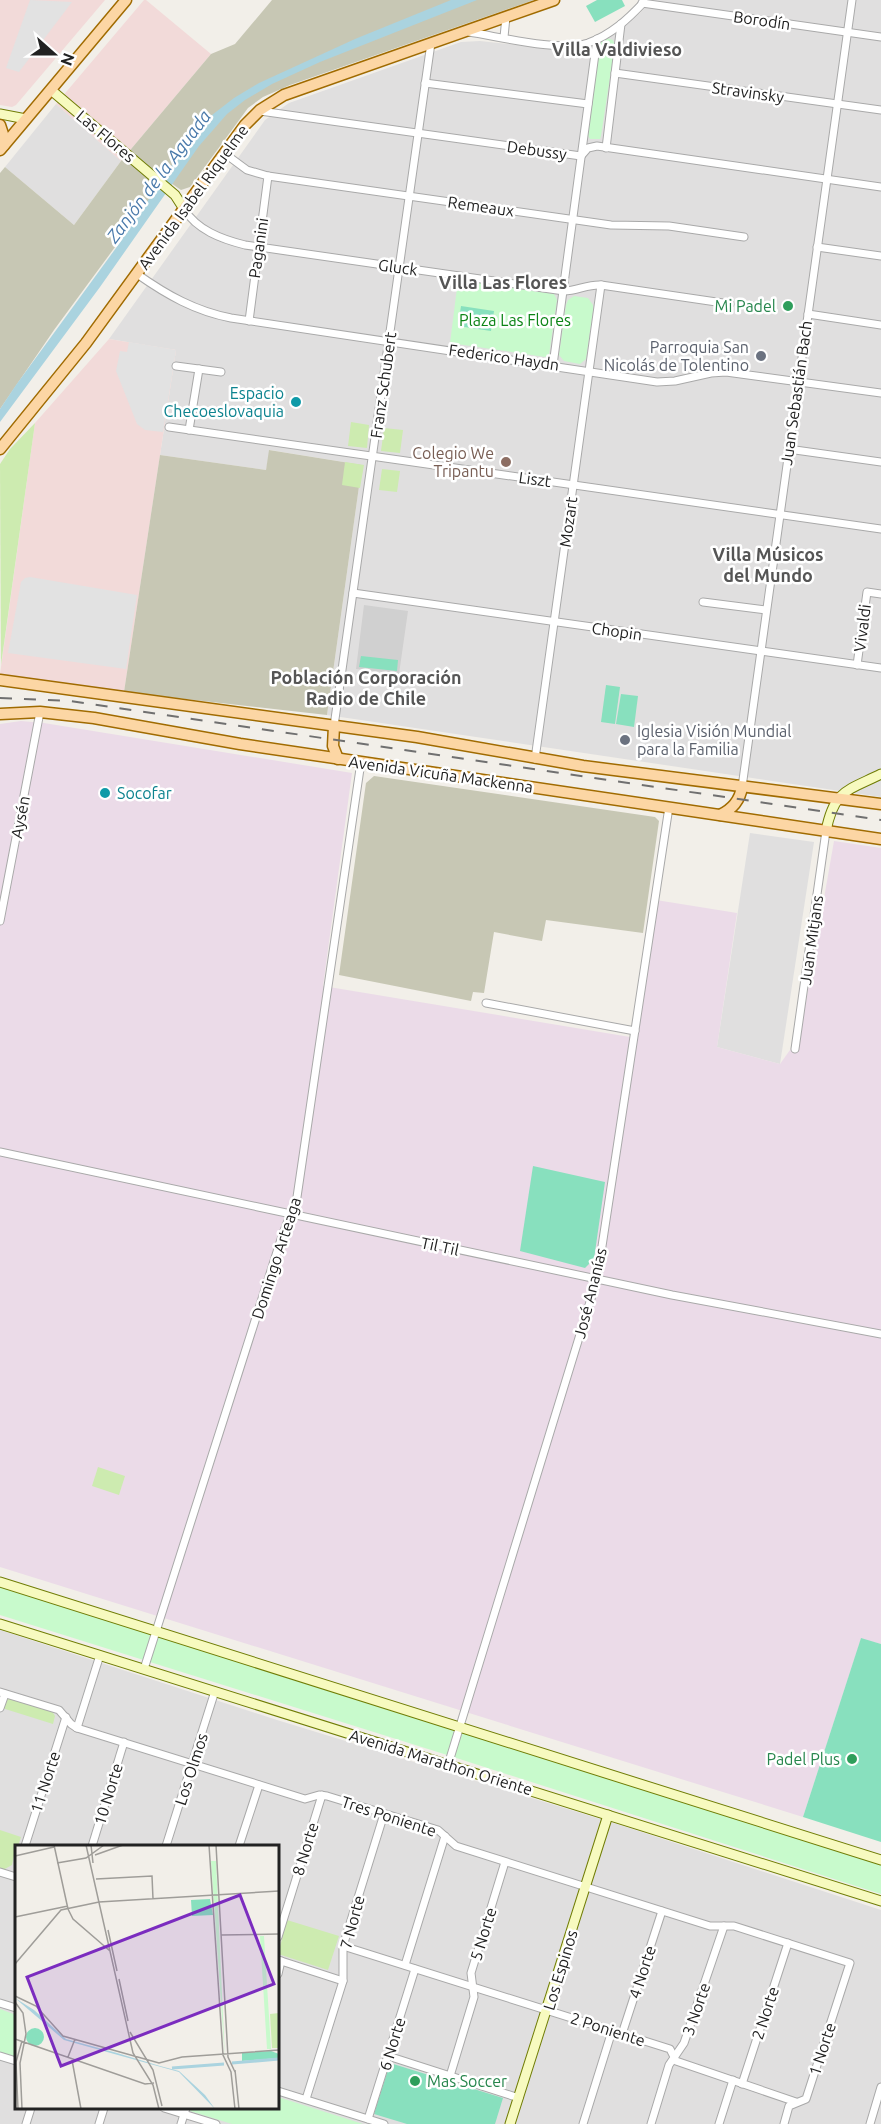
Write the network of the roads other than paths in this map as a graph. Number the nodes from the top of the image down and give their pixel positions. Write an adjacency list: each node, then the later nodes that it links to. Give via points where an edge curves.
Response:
1 (126, 0): 15 (main road)
2 (554, 0): 5 (main road, Avenida Isabel Riquelme)
3 (852, 0): 8 (street, Juan Sebastián Bach)
4 (644, 2): 6 (street); 8 (street, Borodín)
5 (506, 17): 7 (main road, Avenida Isabel Riquelme); 10 (street)
6 (621, 24): 11 (street); 13 (street)
7 (463, 31): 10 (street); 12 (main road, Avenida Isabel Riquelme)
8 (847, 32): 9 (street, Borodín); 17 (street, Juan Sebastián Bach)
9 (881, 36)
10 (504, 37): 11 (street, via 563,45)
11 (597, 39): 16 (street)
12 (431, 44): 14 (street, Franz Schubert); 18 (main road, Avenida Isabel Riquelme, via 284,95)
13 (615, 73): 17 (street, Stravinsky); 27 (street)
14 (425, 83): 16 (street); 23 (street, Franz Schubert)
15 (51, 90): 21 (main road); 34 (main road, Las Flores, via 158,180)
16 (588, 104): 24 (street)
17 (837, 104): 19 (street, Stravinsky); 31 (street, Juan Sebastián Bach)
18 (260, 110): 23 (street, Debussy); 28 (main road, Avenida Isabel Riquelme)
19 (881, 110)
20 (0, 114): 21 (main road)
21 (26, 119): 26 (main road)
22 (0, 125): 26 (main road)
23 (418, 133): 29 (street, Debussy); 33 (street, Franz Schubert)
24 (584, 133): 25 (street); 29 (street)
25 (597, 146): 27 (street); 29 (street, Debussy, via 588,148)
26 (2, 148)
27 (606, 148): 31 (street)
28 (224, 153): 30 (street, Remeaux, via 247,170); 34 (main road, Avenida Isabel Riquelme)
29 (581, 156): 35 (street)
30 (268, 176): 33 (street, Remeaux); 38 (street, Paganini)
31 (827, 179): 32 (street); 37 (street, Juan Sebastián Bach)
32 (881, 187)
33 (410, 196): 35 (street, Remeaux); 40 (street, Franz Schubert)
34 (184, 209): 38 (street, Gluck, via 191,220 218,236); 41 (main road, Avenida Isabel Riquelme)
35 (573, 219): 36 (street, Remeaux, via 618,226 669,226); 43 (street)
36 (744, 237)
37 (817, 247): 39 (street); 45 (street, Juan Sebastián Bach)
38 (258, 248): 40 (street, Gluck); 46 (street, Paganini)
39 (881, 256)
40 (400, 267): 43 (street, Gluck); 48 (street, Franz Schubert)
41 (137, 274): 46 (street, Federico Haydn, via 194,308); 58 (main road, Avenida Isabel Riquelme)
42 (601, 285): 43 (street, Gluck); 44 (street, Gluck); 52 (street, Mozart)
43 (564, 291): 49 (street)
44 (730, 304)
45 (808, 314): 47 (street); 54 (street, Juan Sebastián Bach)
46 (249, 321): 48 (street, Federico Haydn)
47 (881, 325)
48 (390, 341): 49 (street, Federico Haydn); 60 (street, Franz Schubert)
49 (553, 365): 52 (street, Federico Haydn)
50 (176, 366): 51 (street)
51 (199, 369): 53 (street); 57 (street)
52 (589, 371): 54 (street, Federico Haydn, via 657,381 726,372); 62 (street, Mozart)
53 (221, 372)
54 (798, 382): 55 (street, Federico Haydn); 59 (street, Juan Sebastián Bach)
55 (881, 393)
56 (169, 427): 57 (street, Liszt)
57 (189, 430): 60 (street, Liszt)
58 (0, 449)
59 (788, 449): 61 (street); 63 (street, Juan Sebastián Bach)
60 (373, 456): 62 (street, Liszt); 65 (street, Franz Schubert)
61 (881, 462)
62 (573, 485): 63 (street, Liszt); 69 (street, Mozart)
63 (779, 514): 64 (street, Liszt); 68 (street, Juan Sebastián Bach)
64 (881, 529)
65 (353, 593): 69 (street, Chopin); 76 (street, Franz Schubert)
66 (881, 594): 71 (street, Vivaldi, via 867,592)
67 (703, 602): 68 (street)
68 (766, 610): 70 (street, Juan Sebastián Bach)
69 (554, 622): 70 (street, Chopin); 78 (street, Mozart)
70 (760, 651): 71 (street, Chopin); 81 (street, Juan Sebastián Bach)
71 (857, 665): 72 (street, Chopin)
72 (881, 668)
73 (0, 680): 76 (main road, Avenida Vicuña Mackenna)
74 (40, 712): 75 (main road, Avenida Vicuña Mackenna); 77 (main road, Avenida Vicuña Mackenna); 88 (street, Aysén)
75 (0, 714)
76 (334, 726): 77 (main road, via 333,746); 78 (main road, Avenida Vicuña Mackenna)
77 (338, 759): 79 (main road, Avenida Vicuña Mackenna)
78 (535, 759): 81 (main road, Avenida Vicuña Mackenna)
79 (361, 762): 84 (main road, Avenida Vicuña Mackenna); 93 (street, Domingo Arteaga, via 297,1197)
80 (881, 774): 82 (main road)
81 (742, 786): 82 (main road, Avenida Vicuña Mackenna); 85 (main road, via 734,805)
82 (837, 798): 83 (main road, Avenida Vicuña Mackenna); 86 (main road)
83 (881, 804)
84 (669, 807): 85 (main road, Avenida Vicuña Mackenna); 90 (street, José Ananías)
85 (720, 814): 86 (main road, Avenida Vicuña Mackenna)
86 (826, 831): 87 (main road, Avenida Vicuña Mackenna); 91 (street, Juan Mitjans)
87 (881, 839)
88 (0, 921)
89 (486, 1003): 90 (street)
90 (635, 1031): 94 (street, José Ananías)
91 (795, 1049)
92 (0, 1152): 93 (street, Til Til)
93 (290, 1215): 94 (street, Til Til); 98 (street, Domingo Arteaga)
94 (597, 1279): 95 (street, Til Til); 105 (street, José Ananías)
95 (881, 1334)
96 (0, 1582): 98 (main road)
97 (0, 1624): 99 (main road, Avenida Marathon Oriente)
98 (157, 1632): 100 (street, Domingo Arteaga); 105 (main road)
99 (100, 1655): 100 (main road, Avenida Marathon Oriente); 106 (street)
100 (144, 1670): 101 (main road, Avenida Marathon Oriente)
101 (215, 1691): 108 (street, Los Olmos); 109 (main road, Avenida Marathon Oriente)
102 (2, 1693): 103 (street); 104 (street, Tres Poniente, via 59,1710)
103 (0, 1708)
104 (66, 1717): 106 (street, Tres Poniente); 115 (street, 11 Norte)
105 (460, 1727): 109 (street, José Ananías); 119 (main road)
106 (77, 1728): 107 (street, Tres Poniente)
107 (124, 1742): 108 (street, Tres Poniente); 116 (street, 10 Norte)
108 (192, 1764): 110 (street, Tres Poniente); 117 (street, Los Olmos)
109 (448, 1765): 113 (main road, Avenida Marathon Oriente)
110 (259, 1785): 111 (street, Tres Poniente, via 304,1799); 118 (street)
111 (322, 1795): 112 (street, Tres Poniente); 127 (street, 8 Norte)
112 (384, 1814): 114 (street, Tres Poniente); 129 (street, 7 Norte)
113 (608, 1815): 123 (main road, Los Espinos); 124 (main road, Avenida Marathon Oriente)
114 (446, 1836): 120 (street, Tres Poniente, via 456,1846); 132 (street)
115 (25, 1845)
116 (92, 1845)
117 (166, 1845)
118 (239, 1845)
119 (881, 1860)
120 (505, 1862): 123 (street, Tres Poniente); 135 (street, 5 Norte, via 471,1973)
121 (2, 1873): 122 (street)
122 (0, 1883)
123 (586, 1887): 125 (street, Tres Poniente); 138 (main road, Los Espinos)
124 (881, 1901)
125 (662, 1911): 126 (street, Tres Poniente, via 710,1926); 140 (street, 4 Norte)
126 (724, 1926): 128 (street, Tres Poniente); 143 (street, 3 Norte, via 684,2043)
127 (279, 1934)
128 (788, 1943): 131 (street, Tres Poniente); 147 (street, 2 Norte)
129 (343, 1946): 132 (street, 2 Poniente); 134 (street, 7 Norte)
130 (280, 1961): 134 (street)
131 (850, 1963): 152 (street, 1 Norte, via 806,2099)
132 (405, 1965): 133 (street, 2 Poniente)
133 (415, 1969): 135 (street, 2 Poniente); 142 (street, 6 Norte)
134 (343, 1981): 151 (street, 7 Norte)
135 (473, 1987): 138 (street, 2 Poniente); 145 (street, 5 Norte, via 474,1997)
136 (0, 2003): 137 (street)
137 (15, 2008)
138 (547, 2010): 139 (street, 2 Poniente); 150 (main road, Los Espinos)
139 (612, 2031): 140 (street, 2 Poniente); 163 (street)
140 (622, 2034): 143 (street, 2 Poniente, via 670,2049)
141 (0, 2056): 144 (street)
142 (388, 2056): 145 (street); 156 (street, 6 Norte)
143 (675, 2056): 146 (street, 2 Poniente, via 676,2061); 164 (street, 3 Norte)
144 (15, 2061)
145 (450, 2076): 150 (street)
146 (733, 2080): 147 (street, 2 Poniente); 165 (street)
147 (742, 2084): 152 (street, 2 Poniente)
148 (881, 2087): 167 (street)
149 (279, 2091): 151 (street)
150 (519, 2098): 162 (main road, Los Espinos)
151 (306, 2099): 156 (street)
152 (796, 2102): 166 (street, 1 Norte, via 789,2106)
153 (31, 2109): 157 (street)
154 (104, 2109): 158 (street)
155 (185, 2111): 159 (street); 160 (street)
156 (368, 2119): 161 (street)
157 (26, 2124)
158 (99, 2124)
159 (181, 2124)
160 (216, 2124)
161 (384, 2124)
162 (510, 2124)
163 (583, 2124)
164 (651, 2124)
165 (719, 2124)
166 (783, 2124)
167 (870, 2124)

